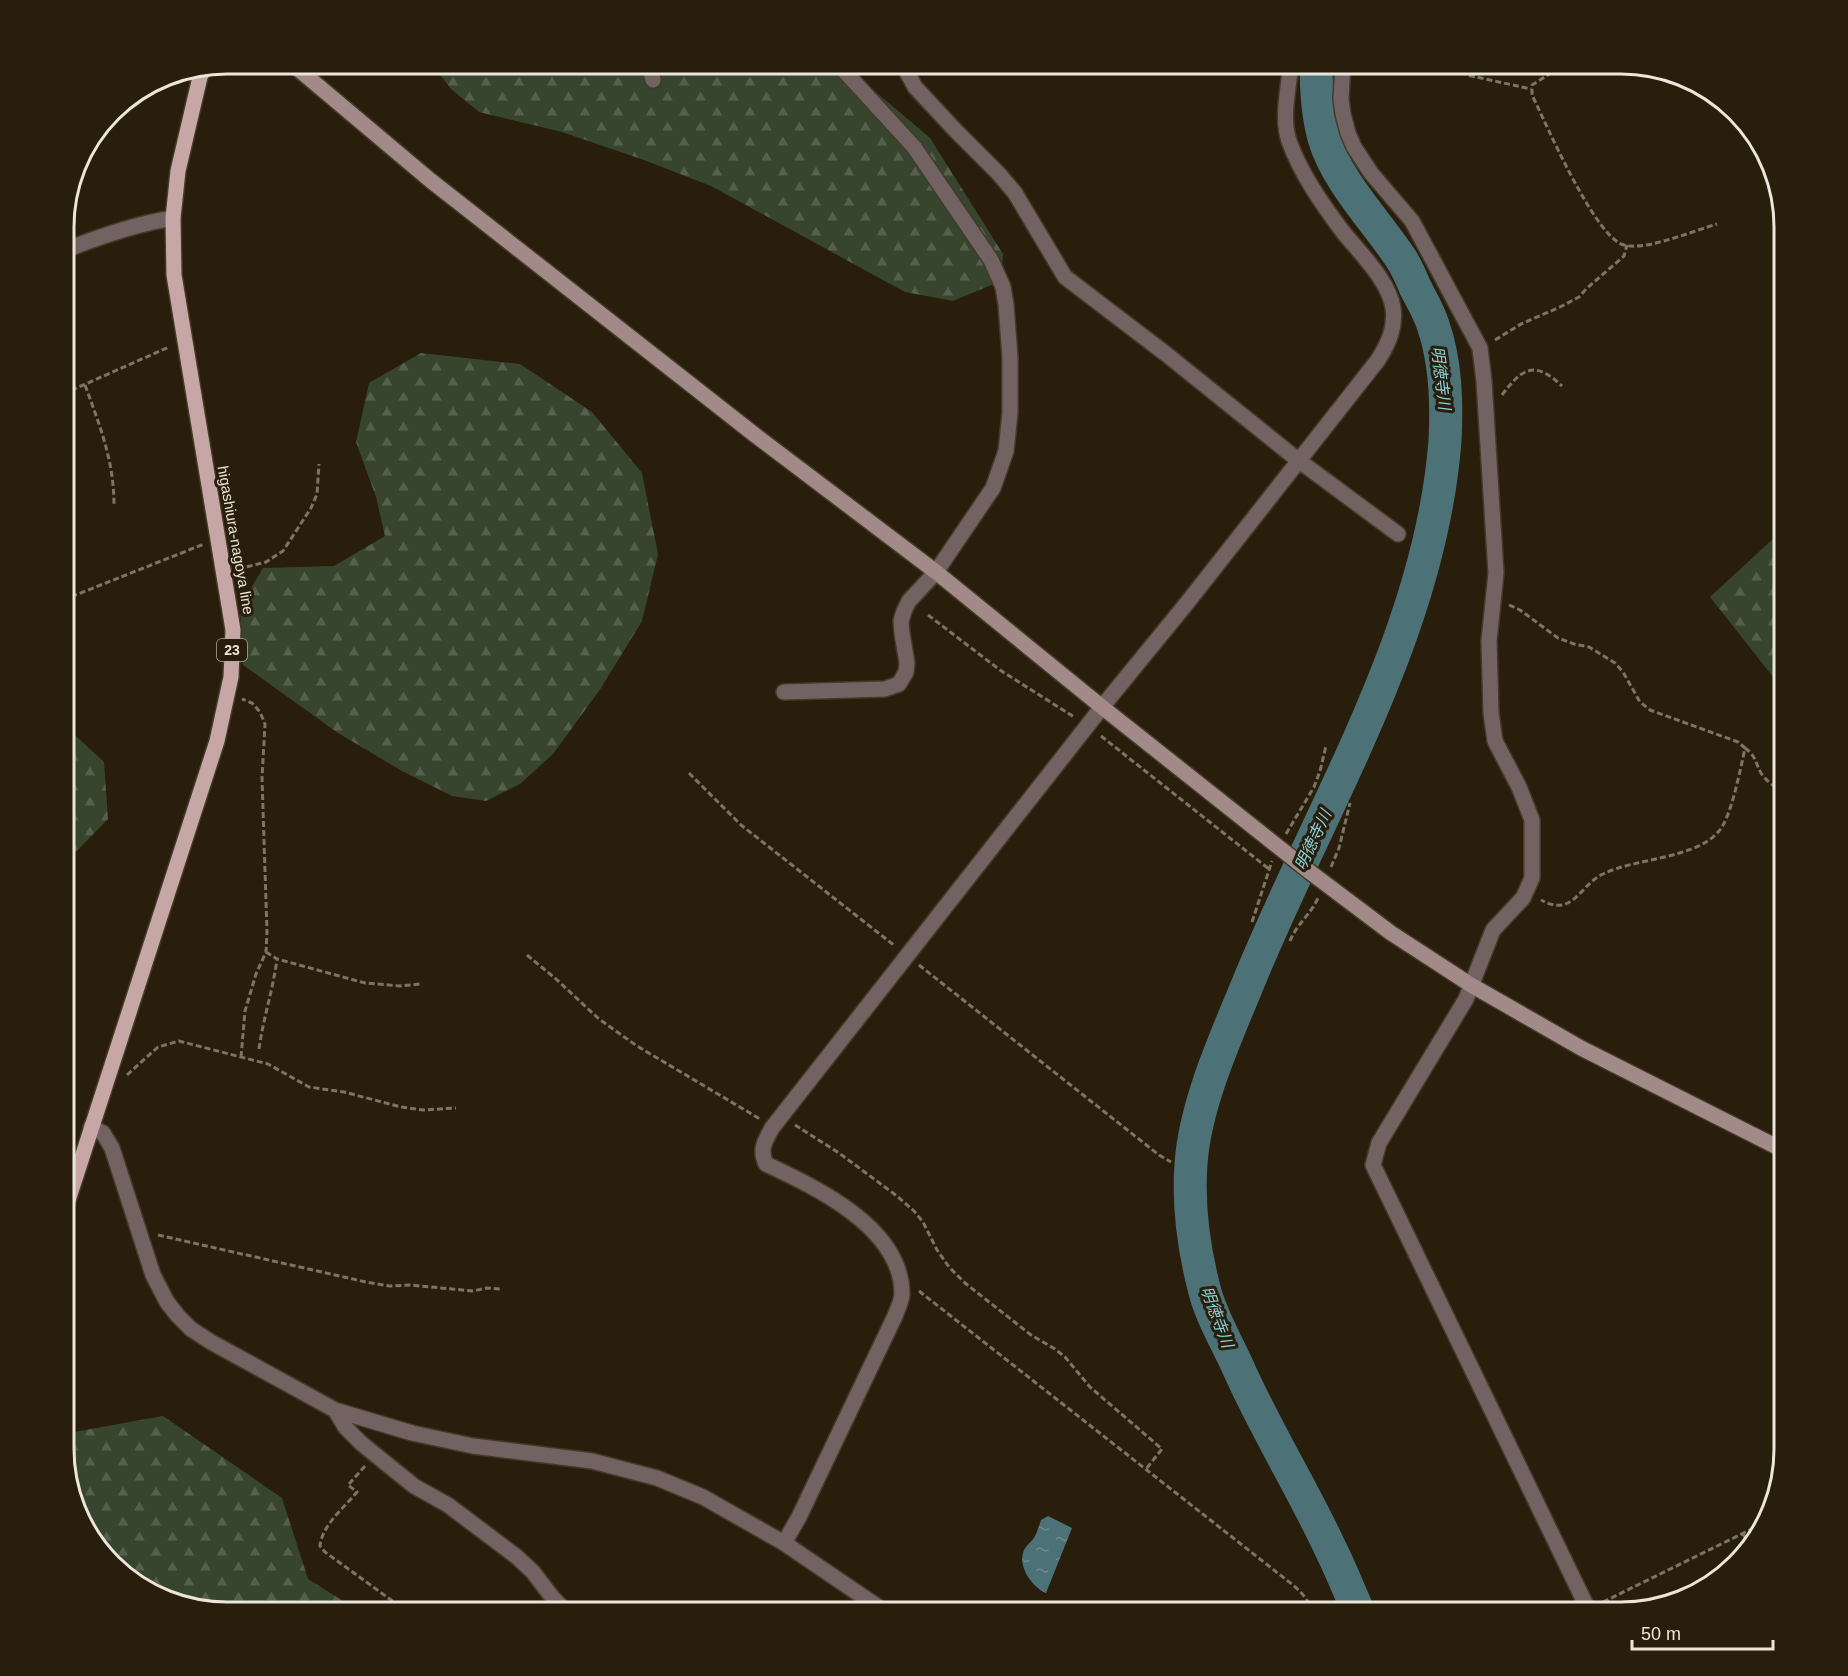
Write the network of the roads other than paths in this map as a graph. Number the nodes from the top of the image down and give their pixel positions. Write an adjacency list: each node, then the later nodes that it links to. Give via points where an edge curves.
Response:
1 (304, 74): 13 (street, via 439,187)
2 (652, 74): 8 (street)
3 (847, 74): 13 (street, via 914,147 991,261 1003,287 1010,357 1006,452 993,488)
4 (908, 74): 11 (street, via 915,87 1016,193 1065,277)
5 (1290, 74): 11 (street, via 1286,111 1289,141 1314,191 1382,281 1394,310 1389,342 1378,360)
6 (1342, 74): 16 (street, via 1343,114 1354,147 1412,221 1480,348 1496,573 1489,641 1491,713 1494,741 1532,820 1532,878 1523,898 1493,930)
7 (201, 76): 9 (main road, higashiura-nagoya line / 23, via 178,171)
8 (653, 80)
9 (172, 218): 10 (street); 17 (main road, higashiura-nagoya line / 23, via 174,275 233,630 231,677 217,741)
10 (74, 247)
11 (1298, 460): 12 (street); 15 (street)
12 (1398, 534)
13 (936, 572): 14 (street, via 904,611 902,633 907,663 899,684 885,689); 15 (street)
14 (784, 692)
15 (1102, 707): 16 (street, via 1310,872 1391,933); 21 (street, via 777,1122 765,1143 762,1155 766,1164 833,1199 885,1243 898,1270 902,1296)
16 (1471, 985): 18 (street, via 1581,1048); 24 (street, via 1379,1143 1372,1165)
17 (91, 1127): 19 (main road, higashiura-nagoya line / 23); 20 (street, via 103,1133 112,1149 153,1275 178,1316 211,1342)
18 (1774, 1145)
19 (74, 1181)
20 (335, 1410): 21 (street, via 473,1446 592,1461 657,1478 703,1497); 22 (street, via 346,1428 414,1486 448,1505 517,1557)
21 (784, 1543): 23 (street)
22 (557, 1602)
23 (871, 1602)
24 (1580, 1602)

